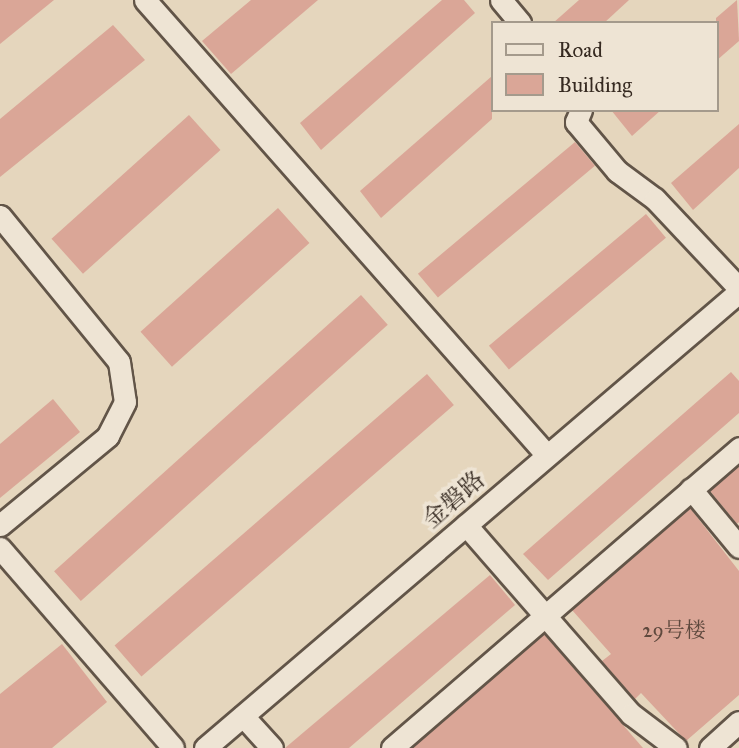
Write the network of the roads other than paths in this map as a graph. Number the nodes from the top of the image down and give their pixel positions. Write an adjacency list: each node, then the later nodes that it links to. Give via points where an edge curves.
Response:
1 (145, 0): 8 (street)
2 (501, 0): 3 (street)
3 (518, 21)
4 (580, 112): 6 (street, via 576,122 617,172 655,199)
5 (0, 216): 10 (street, via 119,362 125,402 108,436)
6 (737, 298): 8 (street, 金磐路)
7 (739, 448): 9 (street)
8 (545, 454): 11 (street, 金磐路)
9 (691, 489): 12 (street); 14 (street)
10 (0, 525)
11 (466, 526): 14 (street); 15 (street, 金磐路)
12 (739, 547)
13 (0, 548): 17 (street)
14 (545, 615): 20 (street); 21 (street, via 631,714)
15 (243, 716): 18 (street, 金磐路); 19 (street)
16 (739, 722): 22 (street)
17 (173, 748)
18 (205, 748)
19 (272, 748)
20 (392, 748)
21 (676, 748)
22 (710, 748)

